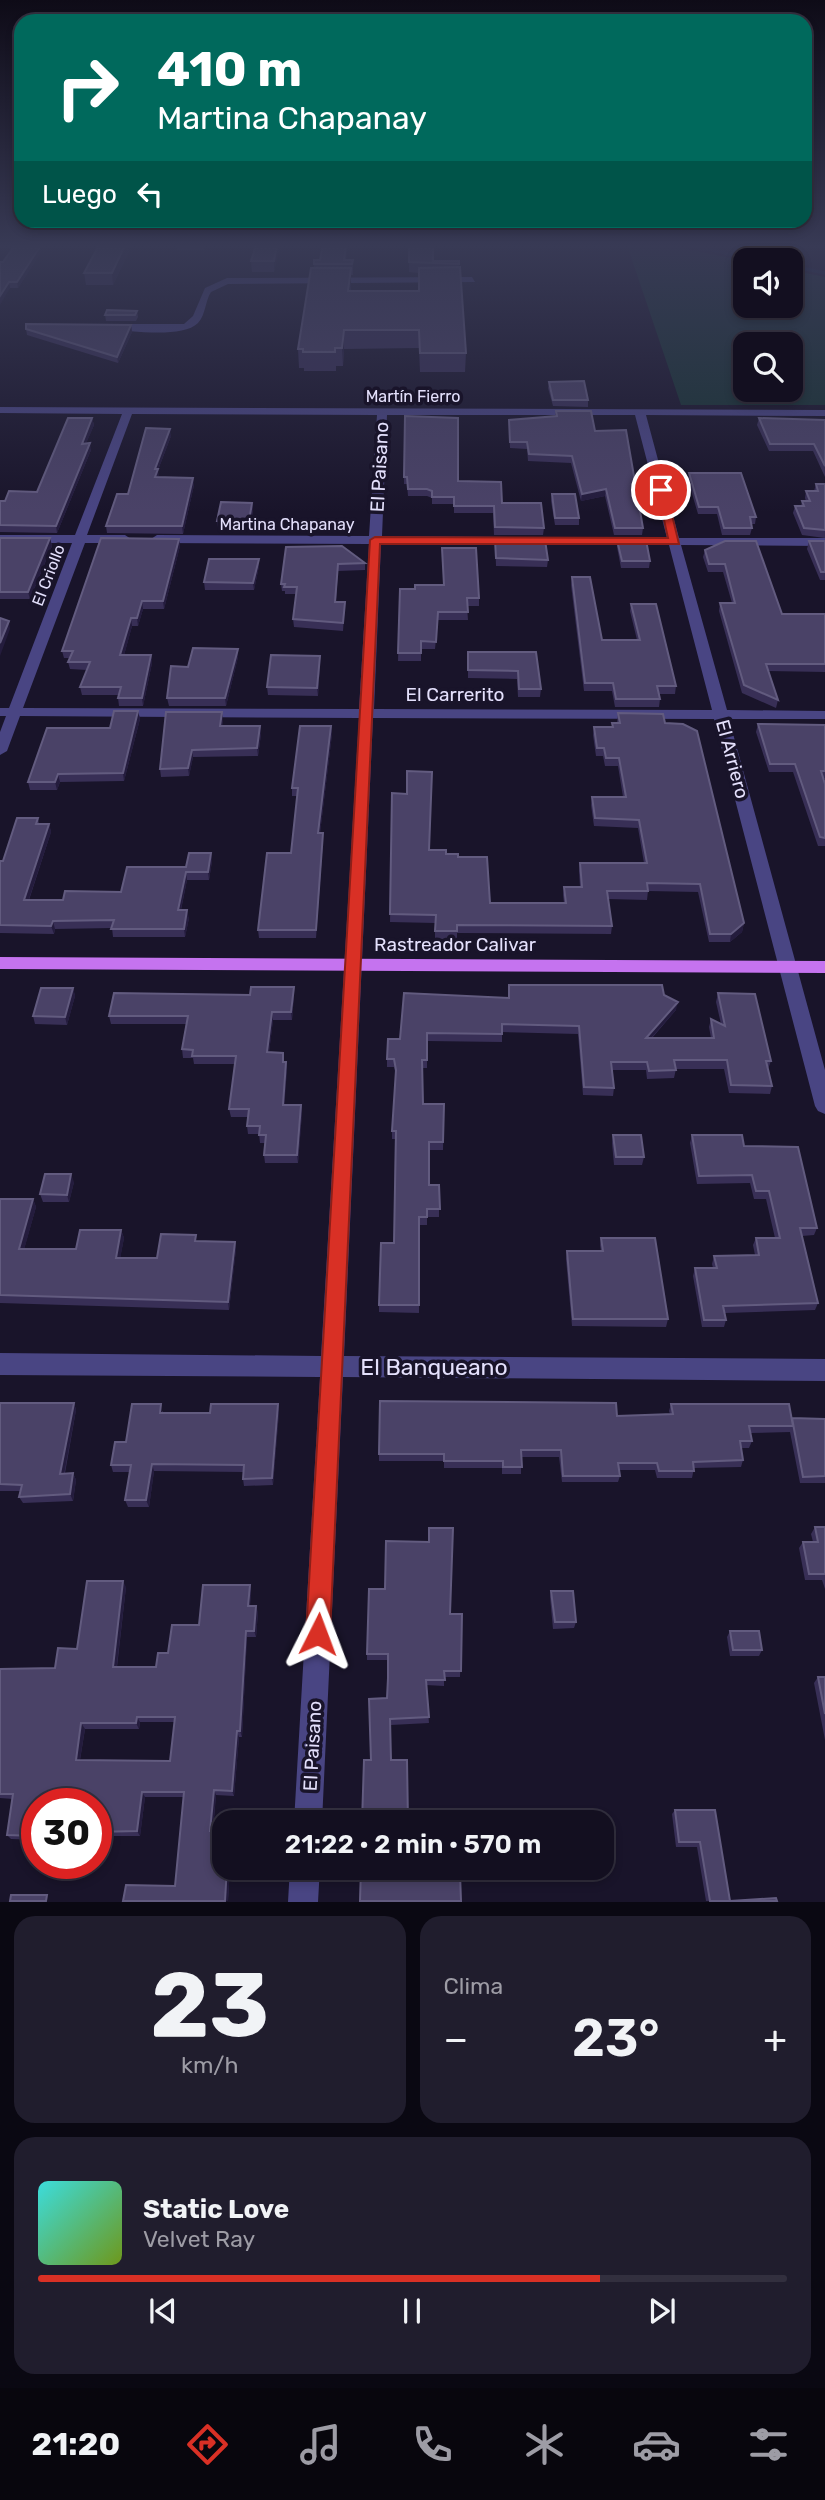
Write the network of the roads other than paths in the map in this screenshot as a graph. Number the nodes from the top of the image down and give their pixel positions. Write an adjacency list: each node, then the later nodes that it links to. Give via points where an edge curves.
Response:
1 (0, 410): 2 (street, Martín Fierro)
2 (128, 411): 3 (street, Martín Fierro); 7 (street, El Criollo)
3 (382, 412): 4 (street, Martín Fierro); 8 (street, El Paisano)
4 (640, 413): 5 (street, Martín Fierro); 9 (street, El Arriero)
5 (825, 413)
6 (0, 539): 7 (street, Martina Chapanay)
7 (80, 539): 8 (street, Martina Chapanay); 11 (street, El Criollo)
8 (375, 540): 9 (street, Martina Chapanay); 12 (street, El Paisano)
9 (675, 541): 10 (street, Martina Chapanay); 13 (street, El Arriero)
10 (825, 542)
11 (7, 712): 12 (street, El Carrerito); 15 (street, El Criollo)
12 (366, 713): 13 (street, El Carrerito); 17 (street, El Paisano)
13 (721, 715): 14 (street, El Carrerito); 18 (street, El Arriero)
14 (825, 715)
15 (0, 751)
16 (0, 963): 17 (main road, Rastreador Calivar)
17 (353, 965): 18 (main road, Rastreador Calivar); 22 (street, El Paisano)
18 (788, 967): 19 (main road, Rastreador Calivar); 20 (street, El Arriero)
19 (825, 967)
20 (825, 1106)
21 (0, 1364): 22 (street, El Banqueano)
22 (332, 1366): 23 (street, El Banqueano); 24 (street, El Paisano)
23 (825, 1370)
24 (309, 1810)
25 (304, 1880): 26 (street)
26 (303, 1902)

